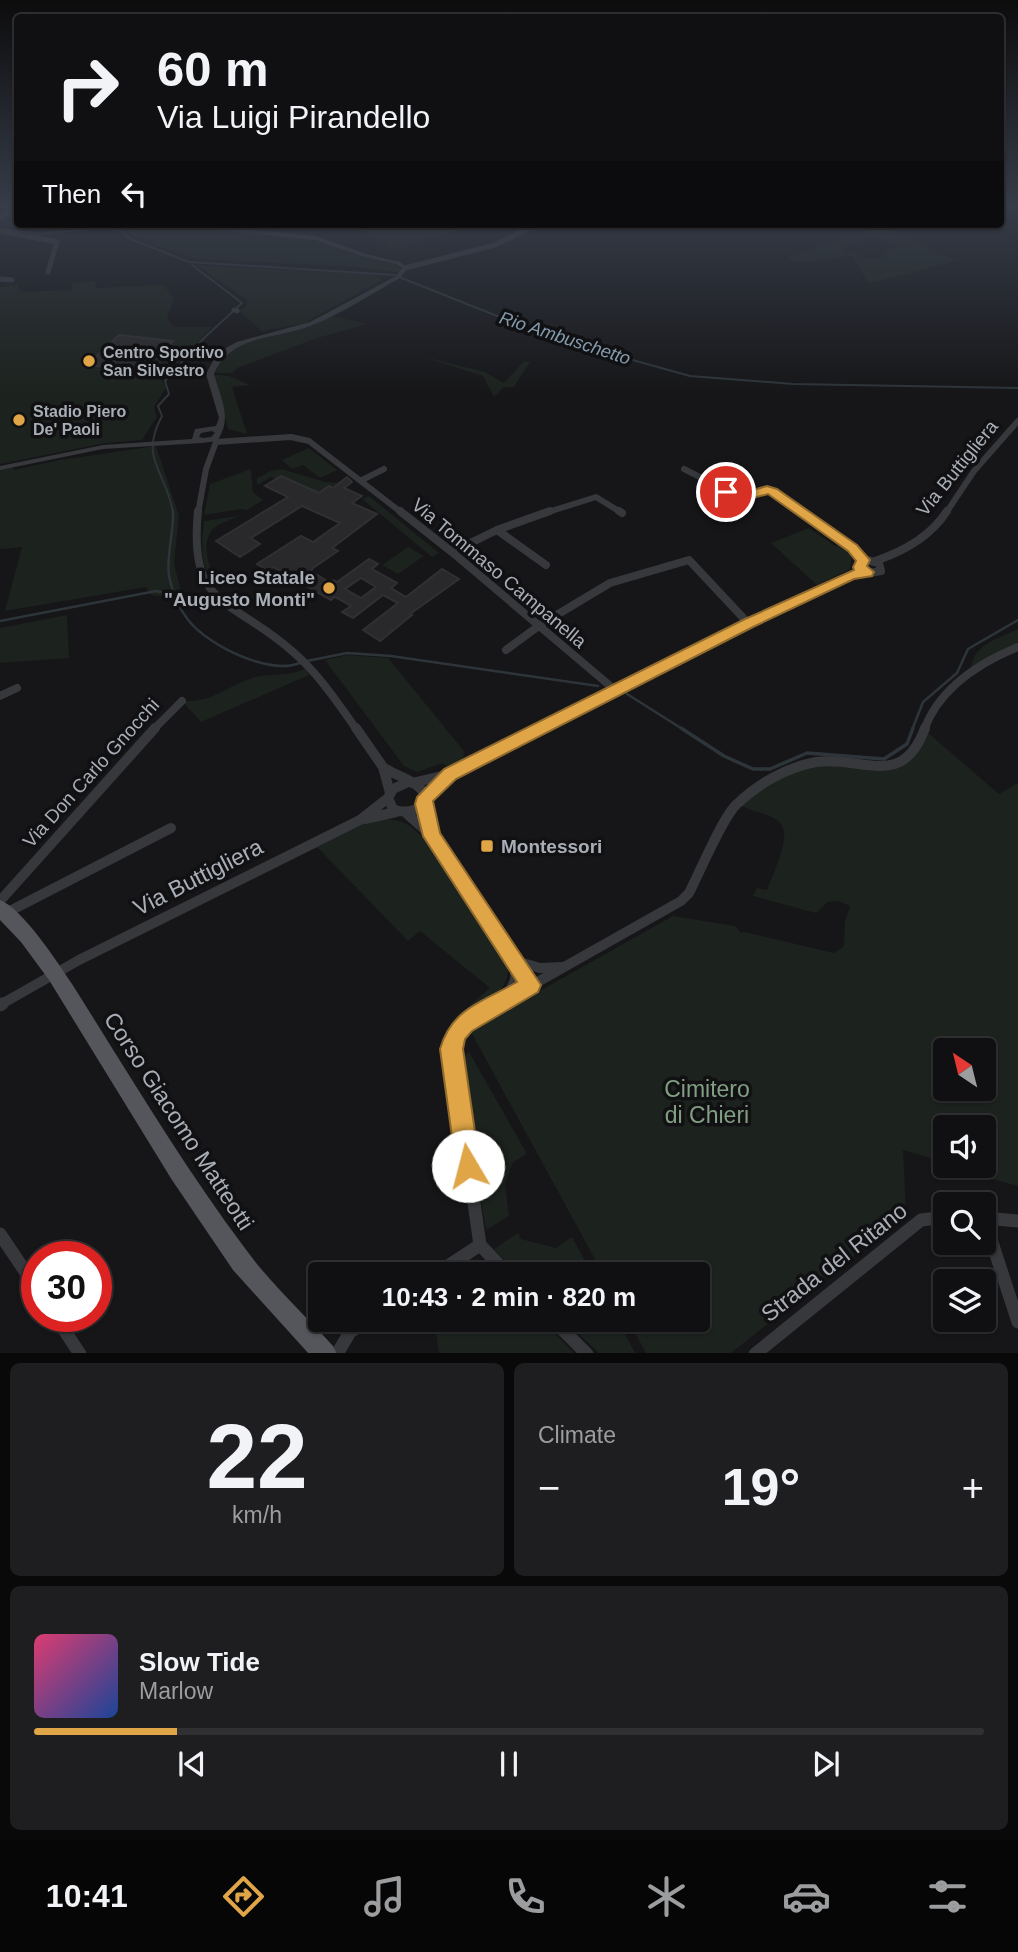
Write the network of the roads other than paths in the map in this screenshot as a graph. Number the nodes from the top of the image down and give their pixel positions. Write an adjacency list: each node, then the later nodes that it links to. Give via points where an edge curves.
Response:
1 (411, 269): 2 (street)
2 (404, 271): 5 (street, via 311,324 261,335 231,349 210,374)
3 (0, 279): 4 (street)
4 (12, 280)
5 (221, 414): 7 (street); 8 (street, via 222,425)
6 (1018, 421): 16 (street, Via Buttigliera, via 974,471 941,521)
7 (205, 429): 8 (street); 8 (street)
8 (210, 437): 9 (street, via 103,447); 12 (street, Via Tommaso Campanella, via 303,438); 27 (street, via 195,549 199,573 230,607 306,663)
9 (0, 468)
10 (384, 469): 12 (street)
11 (684, 469): 18 (street, via 737,496 773,492 842,540)
12 (362, 480): 15 (street, Via Tommaso Campanella)
13 (622, 513): 14 (street, via 596,497)
14 (497, 530): 15 (street); 17 (street)
15 (452, 552): 20 (street, Via Tommaso Campanella)
16 (878, 563): 18 (street); 18 (street, via 879,573)
17 (546, 565)
18 (863, 567): 19 (street)
19 (748, 624): 20 (street, via 689,559 610,583); 24 (street)
20 (540, 625): 22 (street); 24 (street, Via Tommaso Campanella)
21 (1018, 647): 38 (street, via 986,663 936,705 916,751 903,760 878,768 815,763 744,796 733,807 681,901)
22 (506, 650)
23 (17, 688): 25 (street)
24 (615, 690): 28 (street)
25 (0, 696)
26 (182, 701): 36 (street, Via Don Carlo Gnocchi)
27 (382, 766): 29 (street); 30 (street)
28 (450, 774): 29 (street); 31 (street)
29 (409, 783): 30 (street, via 397,786); 31 (street, via 422,788)
30 (389, 795): 32 (street, via 390,806); 33 (street, Via Buttigliera)
31 (425, 801): 32 (street, via 417,811); 35 (street)
32 (402, 813): 33 (street, Via Buttigliera); 35 (street)
33 (360, 820): 39 (street, Via Buttigliera)
34 (171, 828): 36 (street)
35 (432, 836): 37 (street)
36 (2, 907): 39 (main road, Corso Giacomo Matteotti)
37 (516, 961): 38 (street, via 540,968); 40 (street); 41 (street, via 515,980)
38 (564, 967): 40 (street)
39 (55, 974): 42 (street, Via Buttigliera); 57 (main road, Corso Giacomo Matteotti, via 179,1173 241,1262)
40 (531, 985): 41 (street)
41 (506, 1000): 47 (street, via 464,1024 452,1049)
42 (0, 1005)
43 (933, 1218): 60 (street, Strada del Ritano, via 921,1220)
44 (996, 1219): 45 (street)
45 (1018, 1221)
46 (0, 1234): 51 (street)
47 (480, 1245): 49 (street); 50 (street)
48 (996, 1255): 52 (street)
49 (454, 1262)
50 (496, 1262)
51 (21, 1265)
52 (1018, 1322)
53 (65, 1332): 56 (street)
54 (350, 1332): 58 (street)
55 (565, 1332): 59 (street)
56 (79, 1353)
57 (326, 1353)
58 (337, 1353)
59 (587, 1353)
60 (755, 1353)

